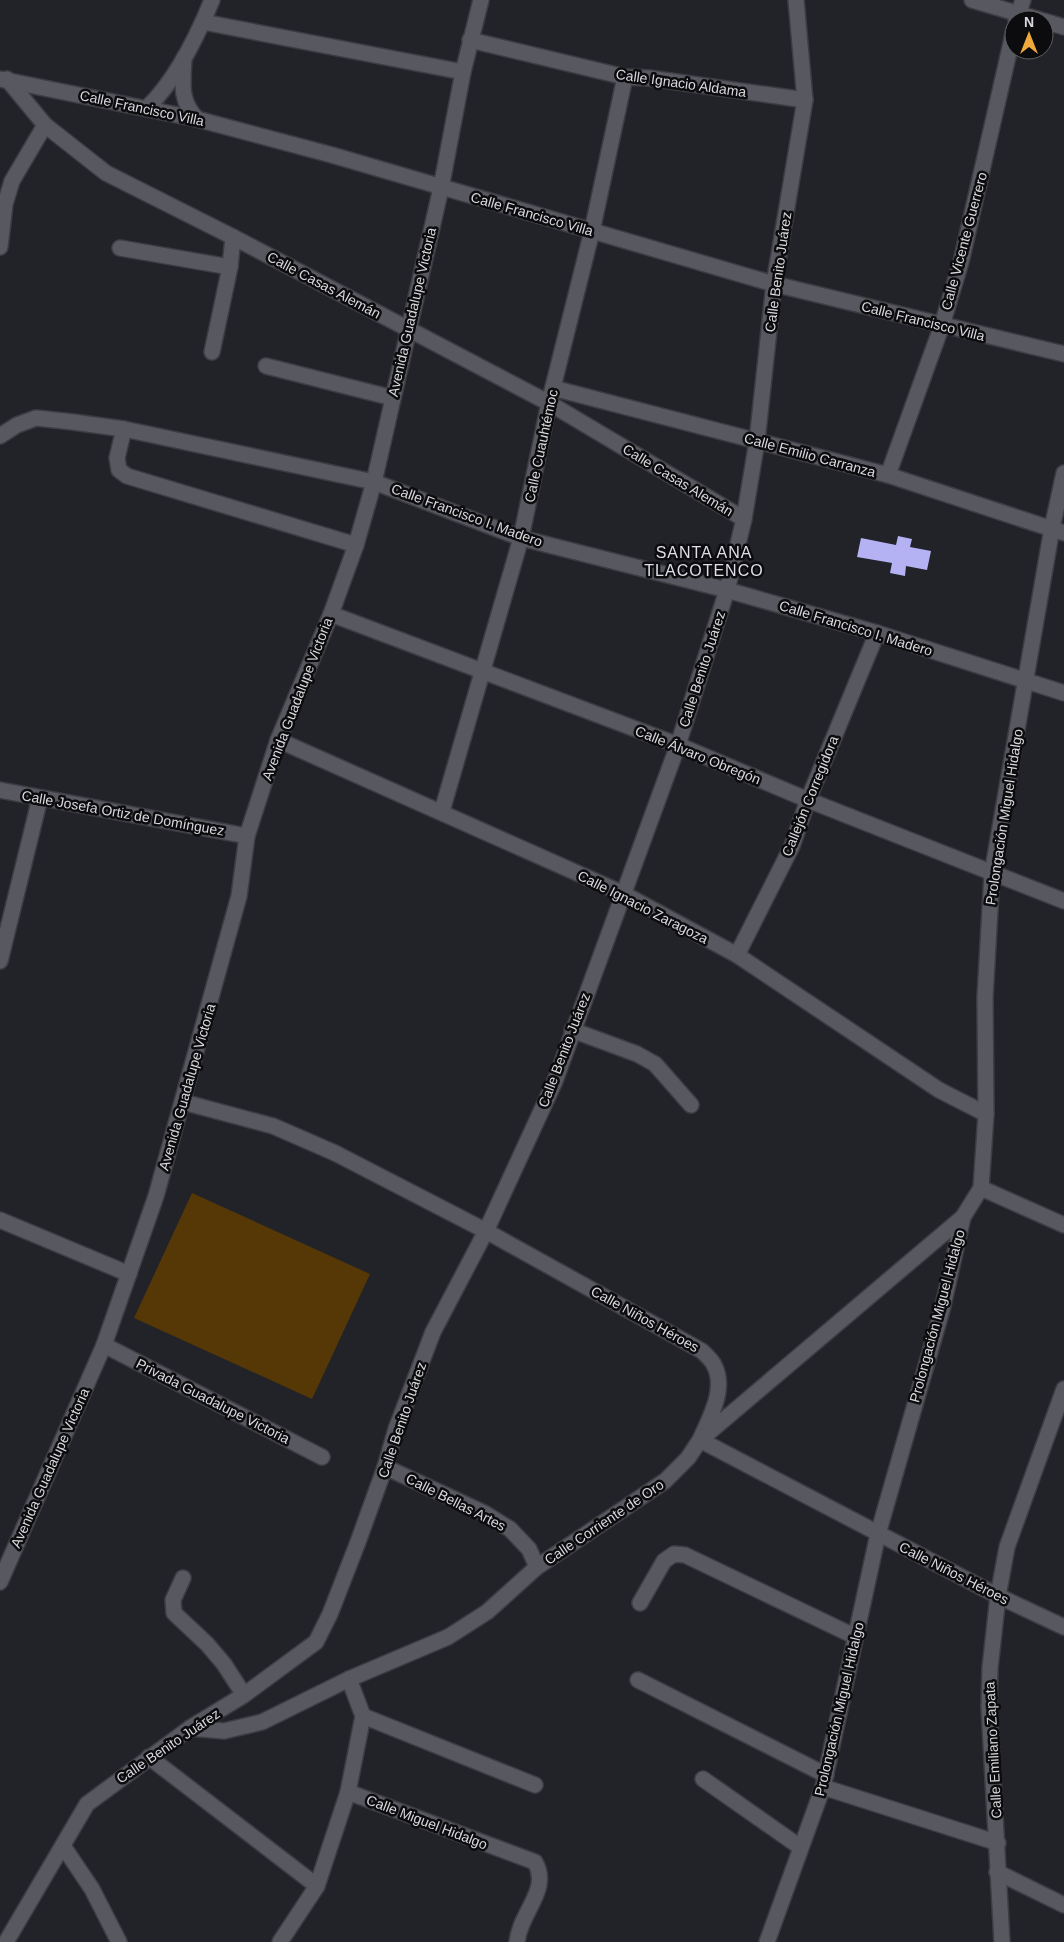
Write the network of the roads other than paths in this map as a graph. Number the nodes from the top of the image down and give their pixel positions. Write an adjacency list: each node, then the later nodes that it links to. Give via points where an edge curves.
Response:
1 (212, 0): 6 (street)
2 (481, 0): 7 (street, Avenida Guadalupe Victoria)
3 (796, 0): 14 (street, Calle Benito Juárez)
4 (972, 0): 5 (street)
5 (1015, 10)
6 (203, 22): 8 (street); 11 (street)
7 (470, 40): 11 (street, Avenida Guadalupe Victoria); 12 (street, Calle Ignacio Aldama)
8 (184, 55): 15 (street, via 160,96); 16 (street, via 186,108)
9 (1007, 60): 25 (street, Calle Vicente Guerrero, via 961,262)
10 (0, 72): 13 (street, Calle Casas Alemán)
11 (463, 72): 18 (street, Avenida Guadalupe Victoria)
12 (625, 78): 14 (street, Calle Ignacio Aldama, via 649,78); 19 (street, Calle Cuauhtémoc)
13 (6, 81): 15 (street, Calle Francisco Villa); 17 (street, Calle Casas Alemán)
14 (805, 100): 24 (street, Calle Benito Juárez)
15 (147, 108): 16 (street, Calle Francisco Villa)
16 (197, 119): 18 (street, Calle Francisco Villa)
17 (45, 125): 20 (street, Calle Casas Alemán, via 106,173); 21 (street, via 12,181)
18 (441, 188): 19 (street, Calle Francisco Villa); 26 (street, Avenida Guadalupe Victoria)
19 (592, 231): 24 (street, Calle Francisco Villa); 30 (street, Calle Cuauhtémoc)
20 (233, 237): 23 (street); 26 (street, Calle Casas Alemán)
21 (0, 247)
22 (120, 248): 23 (street)
23 (230, 267): 27 (street)
24 (774, 284): 25 (street, Calle Francisco Villa); 35 (street, Calle Benito Juárez)
25 (942, 325): 28 (street, Calle Francisco Villa); 37 (street, Calle Vicente Guerrero)
26 (408, 329): 31 (street, Avenida Guadalupe Victoria); 32 (street, Calle Casas Alemán)
27 (212, 352)
28 (1064, 354)
29 (266, 366): 31 (street)
30 (553, 388): 32 (street, Calle Cuauhtémoc); 35 (street, Calle Emilio Carranza)
31 (393, 398): 38 (street, Avenida Guadalupe Victoria)
32 (549, 403): 39 (street, Calle Casas Alemán); 41 (street, Calle Cuauhtémoc)
33 (124, 429): 34 (street, Calle Francisco I. Madero, via 36,418); 38 (street, Calle Francisco I. Madero); 42 (street, via 117,458 119,470 127,476)
34 (0, 436)
35 (757, 441): 37 (street, Calle Emilio Carranza); 39 (street, Calle Benito Juárez)
36 (1064, 472): 40 (street, Prolongación Miguel Hidalgo)
37 (888, 475): 40 (street, Calle Emilio Carranza)
38 (374, 482): 41 (street, Calle Francisco I. Madero); 42 (street, Avenida Guadalupe Victoria)
39 (744, 519): 43 (street, Calle Benito Juárez)
40 (1058, 531): 47 (street, Prolongación Miguel Hidalgo)
41 (521, 538): 43 (street, Calle Francisco I. Madero); 46 (street, Calle Cuauhtémoc)
42 (356, 545): 44 (street, Avenida Guadalupe Victoria)
43 (727, 590): 45 (street, Calle Francisco I. Madero); 50 (street, Calle Benito Juárez)
44 (331, 614): 46 (street, Calle Álvaro Obregón); 49 (street, Avenida Guadalupe Victoria)
45 (877, 633): 47 (street, Calle Francisco I. Madero); 53 (street, Callejón Corregidora)
46 (483, 673): 50 (street, Calle Álvaro Obregón); 54 (street, Calle Cuauhtémoc)
47 (1025, 680): 48 (street, Calle Francisco I. Madero); 56 (street, Prolongación Miguel Hidalgo)
48 (1064, 693)
49 (278, 740): 54 (street, Calle Ignacio Zaragoza); 55 (street, Avenida Guadalupe Victoria)
50 (678, 744): 53 (street, Calle Álvaro Obregón); 57 (street, Calle Benito Juárez)
51 (0, 790): 52 (street, Calle Josefa Ortiz de Domínguez)
52 (40, 798): 55 (street, Calle Josefa Ortiz de Domínguez); 60 (street)
53 (808, 800): 56 (street, Calle Álvaro Obregón); 59 (street, Callejón Corregidora, via 792,846)
54 (442, 811): 57 (street, Calle Ignacio Zaragoza)
55 (247, 836): 62 (street, Avenida Guadalupe Victoria, via 238,896)
56 (992, 874): 58 (street, Calle Álvaro Obregón); 64 (street, Prolongación Miguel Hidalgo, via 985,997)
57 (622, 893): 59 (street, Calle Ignacio Zaragoza); 61 (street, Calle Benito Juárez)
58 (1064, 901)
59 (737, 956): 64 (street, Calle Ignacio Zaragoza, via 939,1090)
60 (0, 961)
61 (572, 1030): 63 (street, via 655,1064); 69 (street, Calle Benito Juárez, via 555,1081)
62 (183, 1102): 69 (street, Calle Niños Héroes, via 273,1126 335,1153); 70 (street, Avenida Guadalupe Victoria)
63 (691, 1105)
64 (986, 1114): 65 (street, Prolongación Miguel Hidalgo)
65 (981, 1188): 66 (street, Prolongación Miguel Hidalgo); 68 (street)
66 (963, 1217): 73 (street, Calle Corriente de Oro); 76 (street, Prolongación Miguel Hidalgo, via 942,1310)
67 (0, 1220): 70 (street)
68 (1064, 1225)
69 (486, 1231): 73 (street, Calle Niños Héroes, via 702,1351 715,1366 719,1386); 75 (street, Calle Benito Juárez, via 433,1332)
70 (129, 1274): 71 (street, Avenida Guadalupe Victoria)
71 (104, 1345): 74 (street, Privada Guadalupe Victoria); 79 (street, Avenida Guadalupe Victoria)
72 (1064, 1389): 80 (street, Calle Emiliano Zapata, via 1007,1547)
73 (700, 1440): 76 (street, Calle Niños Héroes); 77 (street, Calle Corriente de Oro, via 688,1458 665,1481)
74 (322, 1457)
75 (385, 1467): 77 (street, Calle Bellas Artes, via 484,1513 510,1529 528,1549); 86 (street, Calle Benito Juárez, via 330,1614 316,1642)
76 (878, 1534): 80 (street, Calle Niños Héroes); 83 (street, Prolongación Miguel Hidalgo)
77 (538, 1568): 84 (street, Calle Corriente de Oro, via 487,1612 448,1637)
78 (183, 1578): 86 (street, via 173,1600 174,1613 207,1644)
79 (0, 1582)
80 (998, 1596): 82 (street, Calle Niños Héroes); 94 (street, Calle Emiliano Zapata, via 989,1707)
81 (640, 1603): 83 (street, via 664,1561 674,1554 685,1556)
82 (1064, 1627)
83 (856, 1637): 91 (street, Prolongación Miguel Hidalgo)
84 (348, 1679): 87 (street); 88 (street, Calle Corriente de Oro, via 262,1722 224,1731)
85 (638, 1680): 91 (street)
86 (244, 1695): 88 (street, Calle Benito Juárez)
87 (363, 1716): 92 (street); 93 (street)
88 (190, 1728): 89 (street, Calle Benito Juárez)
89 (149, 1758): 95 (street, Calle Benito Juárez, via 87,1804); 98 (street)
90 (703, 1779): 96 (street)
91 (824, 1781): 94 (street); 96 (street, Prolongación Miguel Hidalgo)
92 (535, 1785)
93 (348, 1792): 98 (street); 103 (street, Calle Miguel Hidalgo, via 535,1862 541,1883)
94 (998, 1843): 97 (street, Calle Emiliano Zapata)
95 (64, 1846): 100 (street, Calle Benito Juárez); 101 (street, via 92,1889)
96 (800, 1847): 104 (street, Prolongación Miguel Hidalgo)
97 (996, 1872): 99 (street); 105 (street, Calle Emiliano Zapata)
98 (317, 1886): 102 (street)
99 (1064, 1905)
100 (6, 1942)
101 (119, 1942)
102 (280, 1942)
103 (518, 1942)
104 (767, 1942)
105 (1002, 1942)

